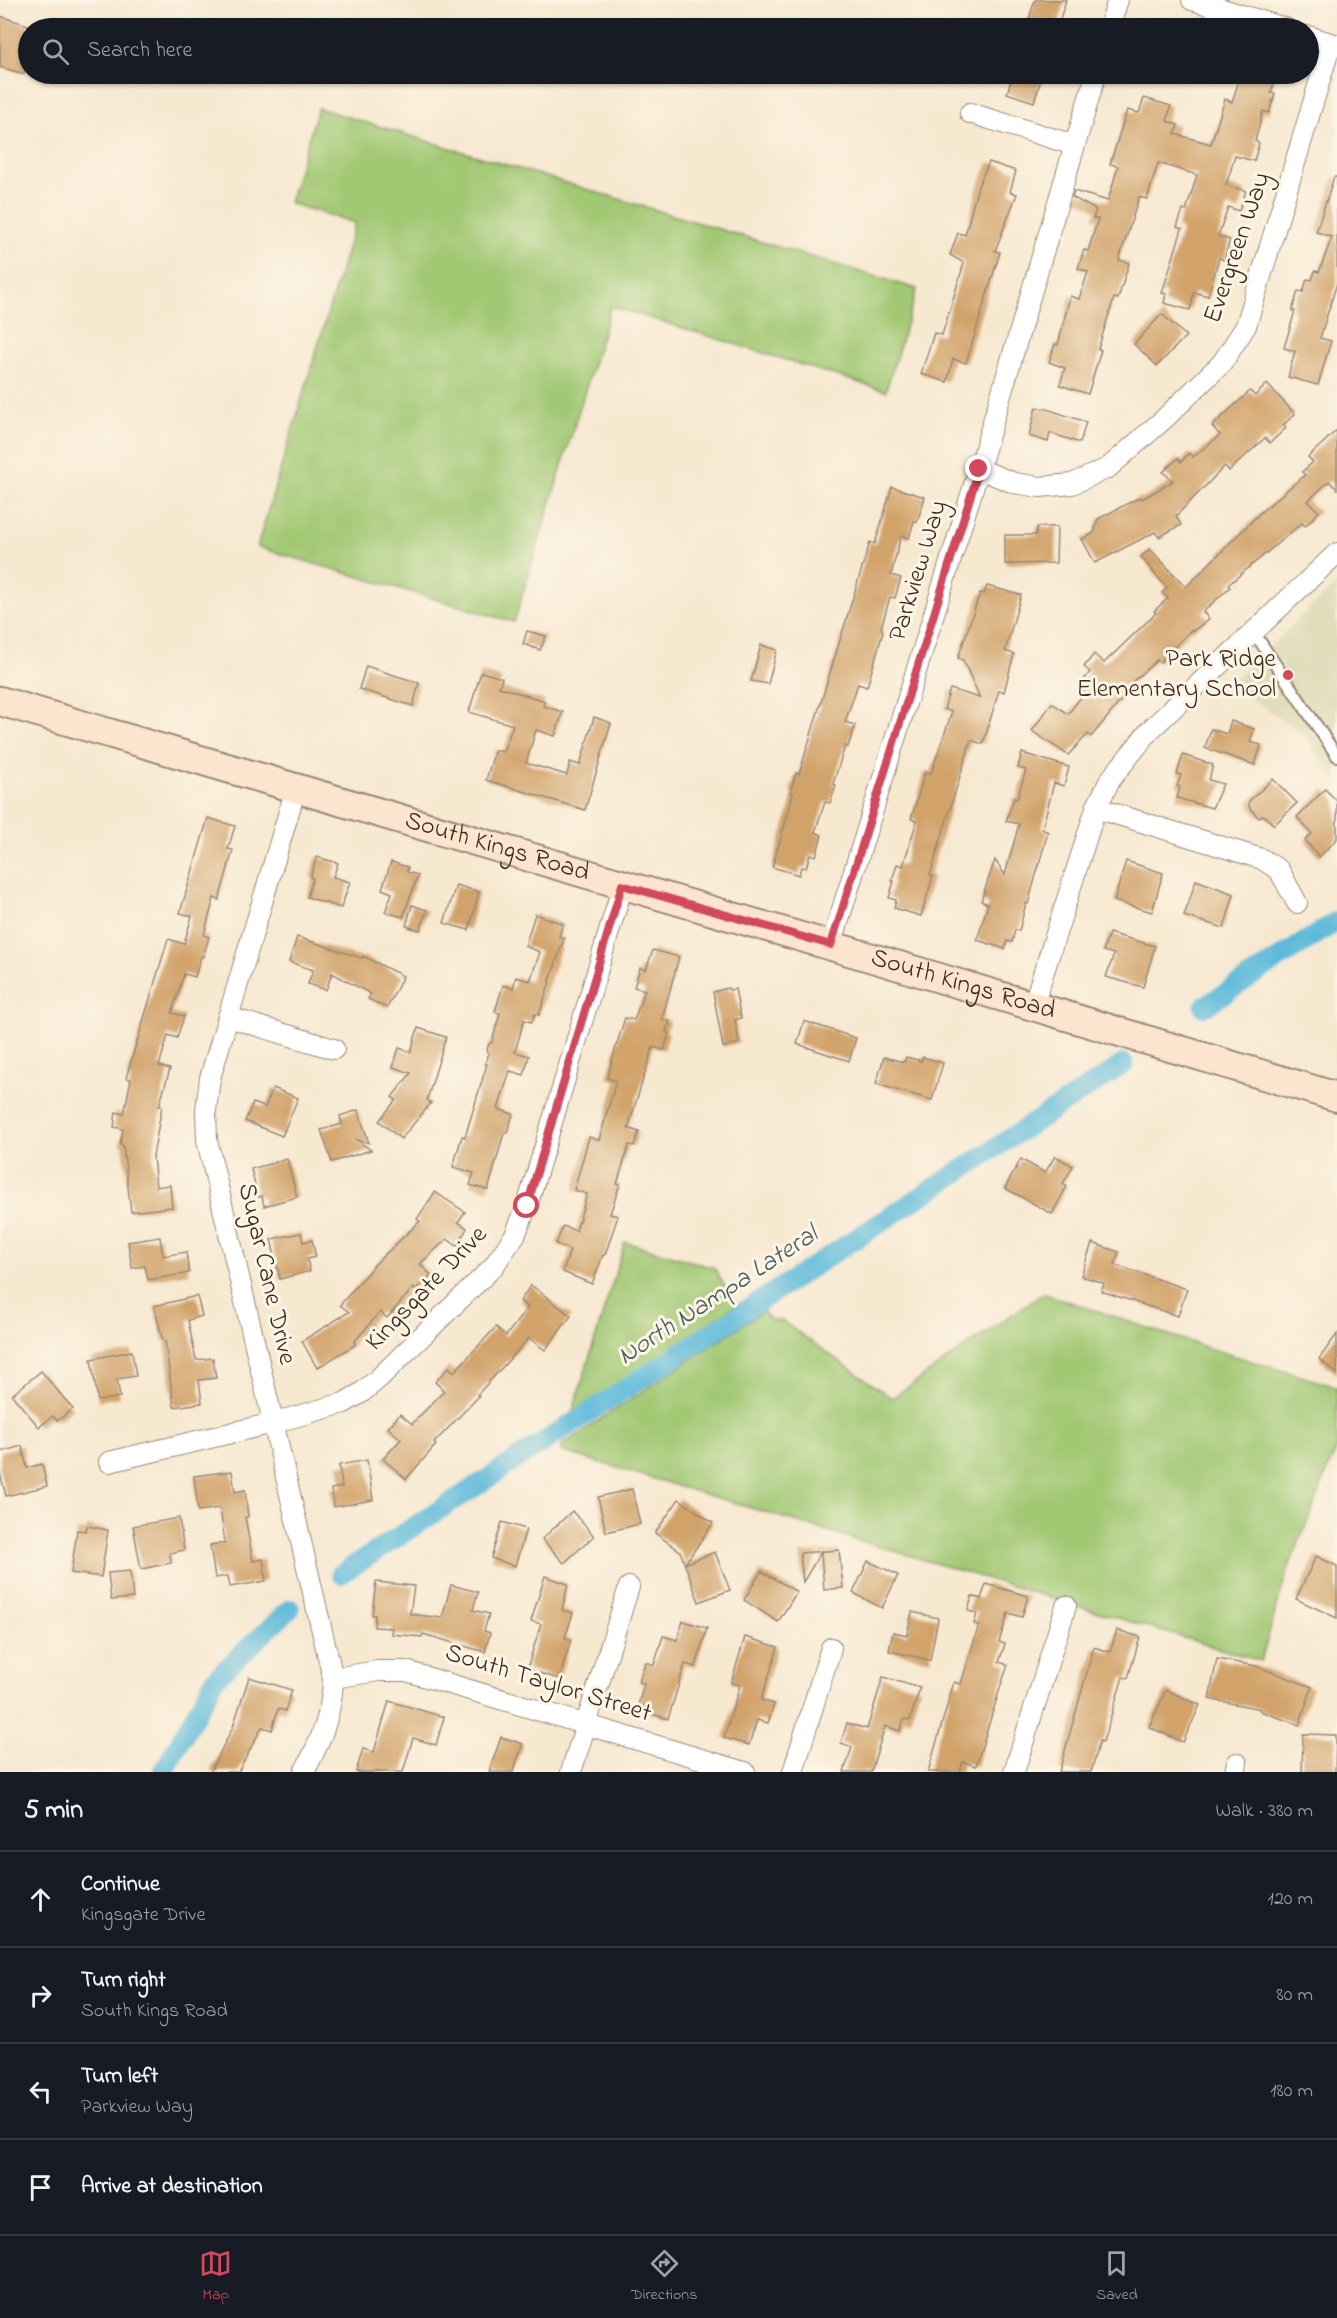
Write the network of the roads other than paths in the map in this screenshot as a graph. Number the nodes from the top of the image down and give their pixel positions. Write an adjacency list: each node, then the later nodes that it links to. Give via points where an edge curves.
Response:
1 (1118, 0): 3 (street)
2 (1192, 0): 4 (street)
3 (1112, 18)
4 (1252, 18)
5 (1319, 39): 6 (street)
6 (1334, 44): 10 (street, Evergreen Way, via 1246,326 1222,363 1108,468 1072,484 1040,487 1014,483)
7 (1093, 84): 9 (street, Parkview Way)
8 (970, 113): 9 (street)
9 (1074, 145): 10 (street, Parkview Way)
10 (979, 469): 19 (street, Parkview Way)
11 (1337, 553): 12 (street)
12 (1254, 631): 14 (lane); 16 (street, via 1149,731 1110,780)
13 (0, 700): 15 (main road, South Kings Road)
14 (1337, 756)
15 (296, 788): 17 (main road, South Kings Road); 21 (street, Sugar Cane Drive)
16 (1096, 808): 18 (street, via 1262,859 1279,870); 20 (street)
17 (622, 885): 19 (main road, South Kings Road); 24 (street, Kingsgate Drive, via 537,1174 515,1235 493,1267 361,1393 344,1403)
18 (1297, 903)
19 (831, 945): 20 (main road, South Kings Road)
20 (1033, 1006): 23 (main road, South Kings Road)
21 (228, 1017): 22 (street); 24 (street, Sugar Cane Drive, via 210,1078 207,1140)
22 (334, 1049)
23 (1337, 1097)
24 (273, 1423): 25 (street, Kingsgate Drive); 29 (street, Sugar Cane Drive)
25 (109, 1462)
26 (629, 1587): 30 (street)
27 (1066, 1606): 35 (street)
28 (831, 1648): 34 (street)
29 (333, 1678): 30 (street, South Taylor Street, via 406,1671); 31 (street, Sugar Cane Drive, via 325,1728)
30 (586, 1724): 32 (street); 33 (street, South Taylor Street)
31 (304, 1772)
32 (571, 1772)
33 (745, 1772)
34 (793, 1772)
35 (1014, 1772)

